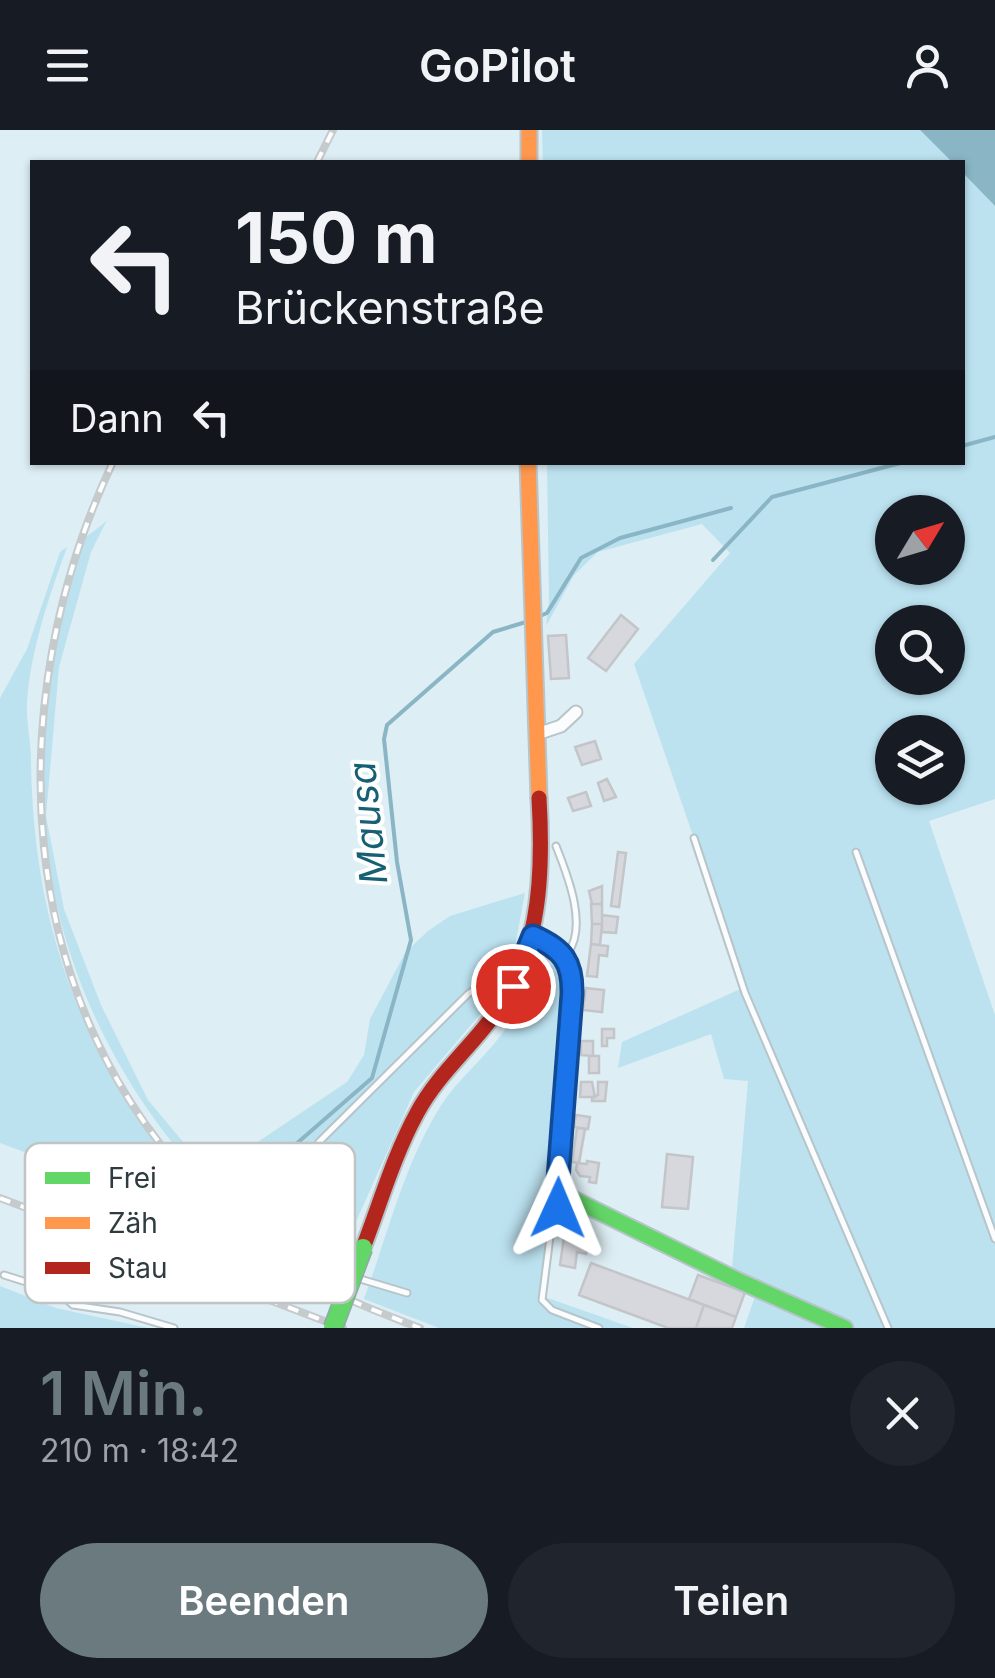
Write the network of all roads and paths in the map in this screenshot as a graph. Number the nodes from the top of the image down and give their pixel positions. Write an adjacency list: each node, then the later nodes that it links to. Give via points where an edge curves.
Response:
1 (529, 130): 2 (main road)
2 (529, 160)
3 (528, 465): 5 (main road)
4 (576, 712): 5 (street)
5 (537, 734): 9 (main road, via 543,886)
6 (694, 838): 26 (lane, via 746,993)
7 (556, 846): 10 (lane, via 575,917 574,945)
8 (856, 852): 14 (lane)
9 (533, 936): 10 (main road); 11 (main road)
10 (566, 956): 13 (main road, via 573,977 558,1179)
11 (513, 986): 12 (lane, via 488,980 468,994); 15 (main road, bridge, via 428,1093)
12 (320, 1143)
13 (565, 1195): 24 (lane, via 552,1222 542,1300); 25 (main road)
14 (995, 1239)
15 (355, 1267)
16 (4, 1275): 18 (lane)
17 (355, 1275): 19 (lane)
18 (25, 1282)
19 (407, 1293)
20 (71, 1303): 22 (lane)
21 (342, 1303): 23 (main road, bridge)
22 (174, 1328)
23 (333, 1328)
24 (598, 1328)
25 (845, 1328)
26 (888, 1328)

